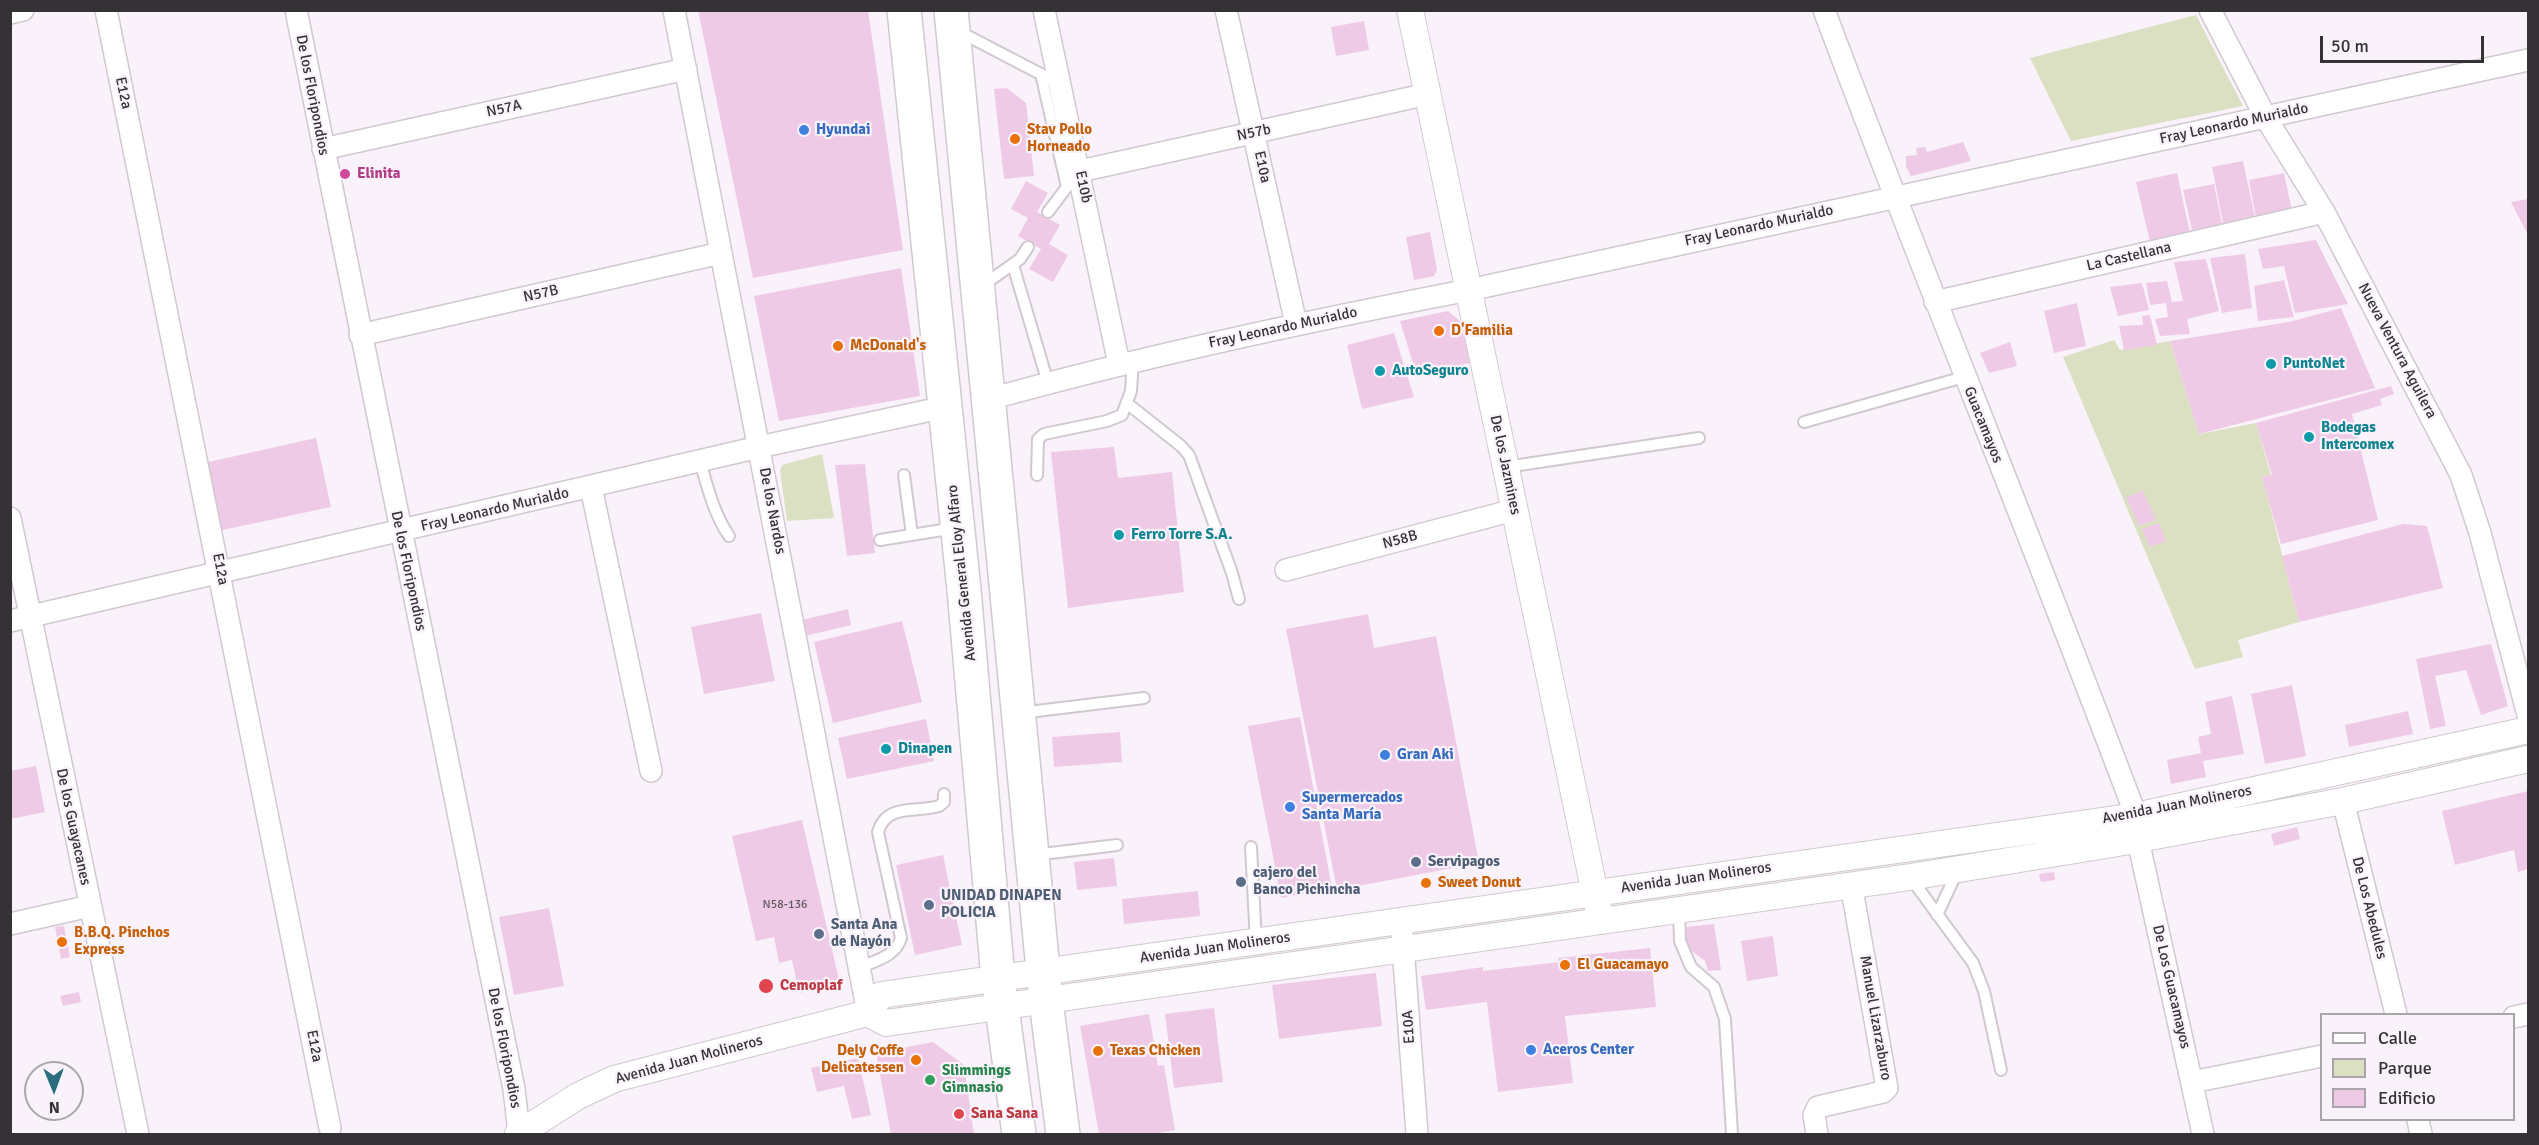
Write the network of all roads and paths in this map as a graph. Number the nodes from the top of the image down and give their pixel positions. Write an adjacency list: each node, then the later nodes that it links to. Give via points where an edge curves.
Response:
1 (23, 10): 11 (street)
2 (106, 10): 55 (street, E12a)
3 (296, 10): 20 (street, De los Floripondios)
4 (674, 10): 14 (street, De los Nardos)
5 (904, 10): 38 (main road, Avenida General Eloy Alfaro)
6 (1044, 10): 16 (street, E10b)
7 (1226, 10): 19 (street, E10a)
8 (1410, 10): 17 (street, De los Jazmines)
9 (1824, 10): 22 (street, Guacamayos)
10 (2210, 10): 18 (street, Nueva Ventura Aguilera)
11 (10, 13)
12 (952, 20): 15 (lane); 28 (main road)
13 (2529, 60): 18 (street, Fray Leonardo Murialdo)
14 (686, 69): 20 (street, N57A); 26 (street, De los Nardos)
15 (1041, 74): 16 (lane); 21 (lane)
16 (1061, 84): 21 (street, E10b)
17 (1428, 94): 19 (street, N57b); 29 (street, De los Jazmines)
18 (2266, 118): 22 (street, Fray Leonardo Murialdo); 24 (street, Nueva Ventura Aguilera)
19 (1255, 133): 21 (street, N57b); 31 (street, E10a)
20 (323, 149): 32 (street, De los Floripondios)
21 (1073, 179): 23 (lane); 33 (street, E10b)
22 (1894, 196): 29 (street, Fray Leonardo Murialdo); 30 (street, Guacamayos)
23 (1048, 212)
24 (2324, 212): 30 (street, La Castellana); 60 (street, Nueva Ventura Aguilera, via 2461,475)
25 (1028, 247): 27 (lane)
26 (721, 253): 32 (street, N57B); 41 (street, De los Nardos)
27 (1012, 265): 28 (lane); 35 (lane)
28 (979, 288): 36 (main road)
29 (1469, 290): 31 (street, Fray Leonardo Murialdo); 43 (street, De los Jazmines)
30 (1935, 302): 34 (street, Guacamayos)
31 (1296, 324): 33 (street, Fray Leonardo Murialdo)
32 (360, 335): 50 (street, De los Floripondios)
33 (1126, 362): 35 (street, Fray Leonardo Murialdo); 37 (lane, via 1131,391)
34 (1964, 377): 39 (lane); 66 (street, Guacamayos, via 2055,599)
35 (1048, 383): 36 (street, Fray Leonardo Murialdo)
36 (990, 399): 59 (main road)
37 (1128, 404): 45 (lane, via 1122,414 1107,421 1044,434 1038,440); 56 (lane, via 1189,455)
38 (945, 408): 41 (street, Fray Leonardo Murialdo); 49 (main road, Avenida General Eloy Alfaro)
39 (1804, 422)
40 (1700, 438): 43 (lane)
41 (759, 447): 42 (street, Fray Leonardo Murialdo); 82 (street, De los Nardos)
42 (700, 461): 46 (street, Fray Leonardo Murialdo); 52 (lane)
43 (1505, 467): 47 (street, De los Jazmines)
44 (904, 475): 51 (lane)
45 (1037, 475)
46 (591, 487): 50 (street, Fray Leonardo Murialdo); 63 (street)
47 (1514, 510): 54 (street, N58B); 73 (street, De los Jazmines)
48 (10, 518): 57 (street, De los Guayacanes)
49 (958, 527): 51 (lane); 84 (main road, Avenida General Eloy Alfaro)
50 (400, 532): 55 (street, Fray Leonardo Murialdo); 92 (street, De los Floripondios, via 514,1089)
51 (912, 535): 53 (lane)
52 (729, 536)
53 (880, 540)
54 (1286, 570)
55 (220, 573): 57 (street, Fray Leonardo Murialdo); 90 (street, E12a)
56 (1239, 599)
57 (20, 619): 74 (street, De los Guayacanes)
58 (1143, 698): 59 (lane)
59 (1020, 713): 69 (main road)
60 (2529, 715)
61 (2529, 730): 66 (street, Avenida Juan Molineros)
62 (2529, 759): 65 (street, Avenida Juan Molineros)
63 (651, 771)
64 (944, 794): 82 (lane, via 944,802 939,806 891,812 880,822 878,832 901,938 891,954)
65 (2343, 801): 66 (street, Avenida Juan Molineros); 86 (street, De Los Abedules)
66 (2137, 828): 70 (street, Avenida Juan Molineros); 73 (street, Avenida Juan Molineros); 89 (street, De Los Guacamayos)
67 (1117, 845): 69 (lane)
68 (1251, 847): 80 (lane)
69 (1034, 855): 83 (main road)
70 (1958, 869): 71 (street, Avenida Juan Molineros); 76 (lane)
71 (1910, 877): 72 (street, Avenida Juan Molineros); 76 (lane)
72 (1851, 884): 75 (street, Avenida Juan Molineros); 97 (street, Manuel Lizarzaburo, via 1887,1088 1818,1107 1814,1115)
73 (1594, 892): 77 (street, Avenida Juan Molineros); 78 (street, De los Jazmines)
74 (90, 906): 79 (street); 91 (street, De los Guayacanes)
75 (1678, 909): 78 (street, Avenida Juan Molineros); 96 (lane, via 1680,941 1691,968 1714,987 1725,1019)
76 (1937, 915): 88 (lane, via 1973,963 1984,991)
77 (1401, 920): 80 (street, Avenida Juan Molineros); 81 (street, E10A)
78 (1601, 920): 81 (street, Avenida Juan Molineros)
79 (10, 924)
80 (1256, 942): 83 (street, Avenida Juan Molineros)
81 (1403, 949): 83 (street, Avenida Juan Molineros); 95 (street, E10A)
82 (861, 968): 85 (street, De los Nardos)
83 (1045, 986): 84 (street, Avenida Juan Molineros); 94 (main road)
84 (1000, 992): 85 (street, Avenida Juan Molineros, via 881,995); 93 (main road, Avenida General Eloy Alfaro)
85 (868, 1012): 92 (street, Avenida Juan Molineros, via 614,1079 578,1096)
86 (2396, 1013)
87 (2320, 1056): 89 (street)
88 (2001, 1070)
89 (2192, 1082): 98 (street, De Los Guacamayos)
90 (330, 1128)
91 (138, 1134)
92 (518, 1134)
93 (1019, 1134)
94 (1062, 1134)
95 (1417, 1134)
96 (1732, 1134)
97 (1817, 1134)
98 (2204, 1134)

